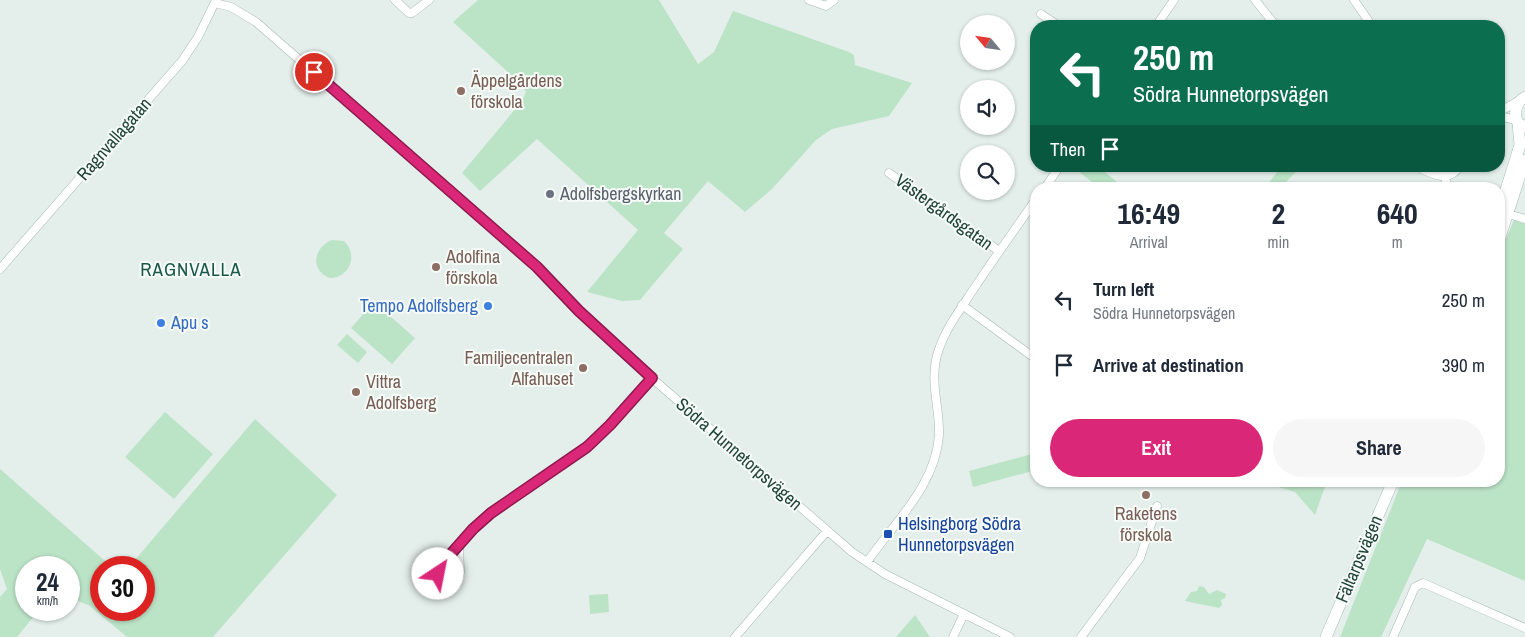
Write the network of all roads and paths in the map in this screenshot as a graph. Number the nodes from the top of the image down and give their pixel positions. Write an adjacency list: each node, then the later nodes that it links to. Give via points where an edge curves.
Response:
1 (395, 0): 2 (street, via 409,13)
2 (429, 0)
3 (809, 0): 4 (street, via 826,6)
4 (834, 0)
5 (1174, 0): 11 (street)
6 (1255, 0): 12 (street)
7 (1354, 0): 13 (street)
8 (216, 2): 30 (street, Ragnvallagatan, via 182,61); 33 (street, Södra Hunnetorpsvägen, via 232,7 256,22 537,267)
9 (1041, 14): 10 (street)
10 (1050, 20)
11 (1161, 20)
12 (1271, 20)
13 (1368, 20)
14 (1523, 98): 15 (street); 17 (main road, via 1516,109)
15 (1505, 108)
16 (1505, 118): 17 (street)
17 (1520, 123): 24 (main road, via 1520,145)
18 (1525, 160): 26 (main road)
19 (1428, 172): 22 (street)
20 (1455, 172): 22 (street)
21 (889, 173): 29 (street, Västergårdsgatan)
22 (1445, 177): 23 (street)
23 (1446, 182)
24 (1505, 192)
25 (1030, 208): 29 (street, Västergårdsgatan)
26 (1505, 210)
27 (1505, 213): 28 (street)
28 (1525, 219)
29 (999, 252): 31 (street, Västergårdsgatan)
30 (0, 269)
31 (962, 306): 32 (street); 38 (street, Västergårdsgatan, via 948,328 935,360 933,381 939,432 931,470)
32 (1030, 355)
33 (652, 378): 36 (street, Södra Hunnetorpsvägen); 37 (street, via 587,447 491,513)
34 (1389, 487): 45 (main road, Fältarpsvägen)
35 (1157, 506): 44 (street, via 1140,558)
36 (827, 530): 38 (street, Södra Hunnetorpsvägen); 41 (street)
37 (459, 547): 37 (street, via 438,571 450,587 459,578)
38 (867, 562): 39 (street, Södra Hunnetorpsvägen, via 884,574)
39 (964, 614): 42 (street); 43 (street, Södra Hunnetorpsvägen)
40 (1525, 628): 46 (street, via 1423,583 1415,587)
41 (734, 637)
42 (953, 637)
43 (1010, 637)
44 (1081, 637)
45 (1326, 637)
46 (1393, 637)

